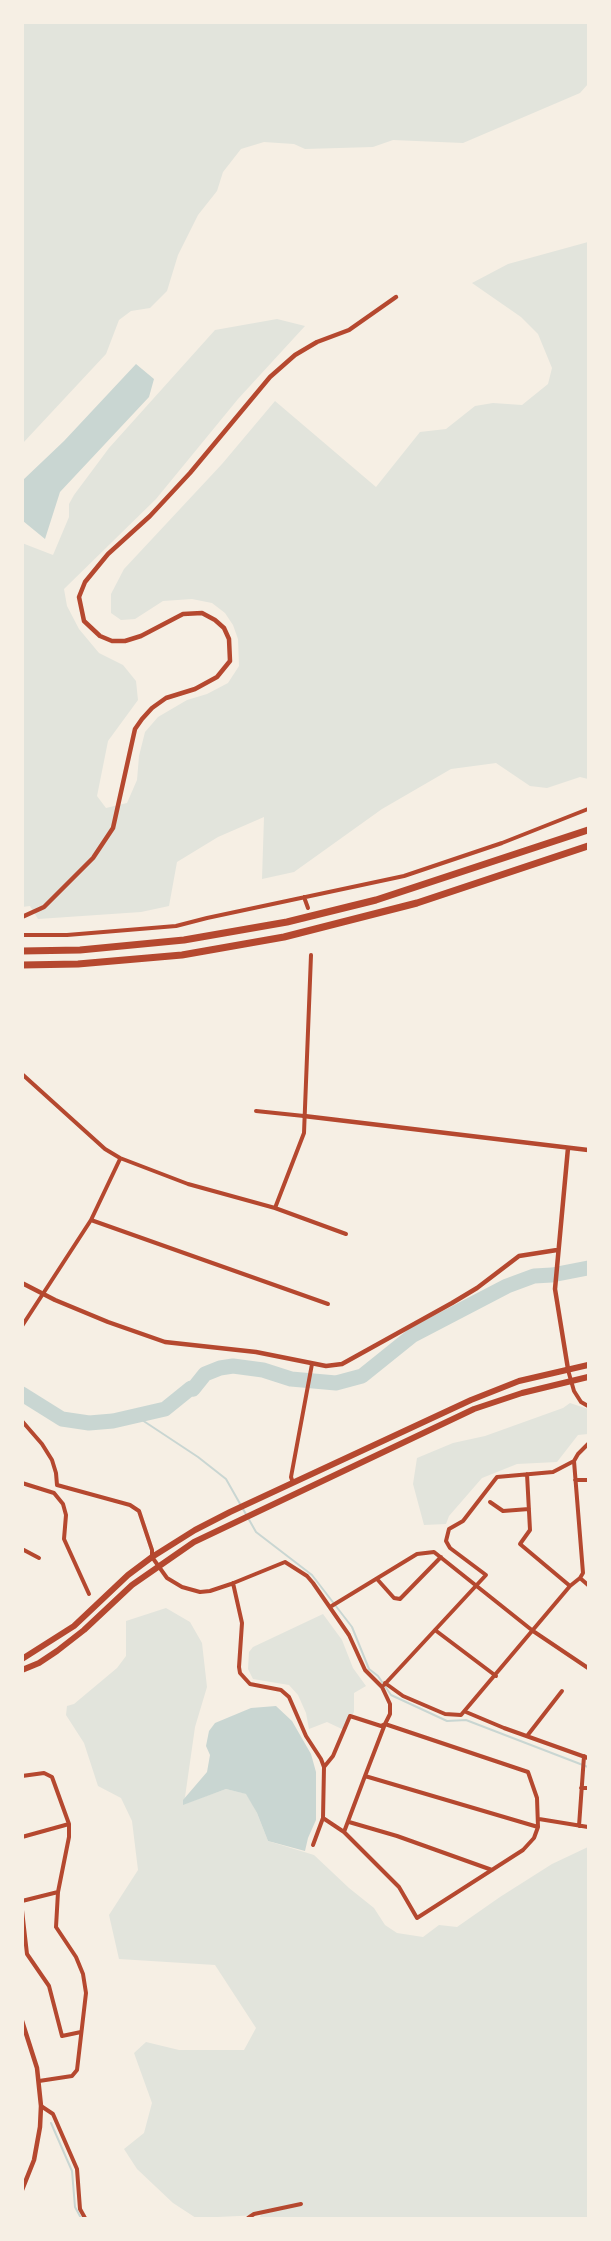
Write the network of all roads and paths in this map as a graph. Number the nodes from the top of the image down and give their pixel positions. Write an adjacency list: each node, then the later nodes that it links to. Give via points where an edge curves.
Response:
1 (396, 297): 7 (street, via 349,330 296,355 270,377 190,474 108,554 85,582 79,597 84,621 100,636 125,641 183,614 202,613 224,628 230,661 217,677 166,698 142,719 135,729 113,828 93,858 44,907)
2 (588, 809): 5 (street, via 404,876)
3 (588, 830): 9 (highway, via 376,900 287,922 184,940)
4 (588, 846): 11 (highway, via 417,903 284,938 182,955)
5 (304, 897): 6 (street); 8 (street, via 176,927)
6 (308, 908)
7 (22, 917)
8 (22, 935)
9 (22, 951)
10 (311, 956): 14 (street)
11 (22, 966)
12 (22, 1074): 17 (street)
13 (256, 1111): 14 (street)
14 (304, 1116): 15 (street); 18 (street, via 304,1133)
15 (568, 1149): 16 (street); 21 (street)
16 (588, 1150)
17 (120, 1158): 18 (street, via 188,1184); 19 (street)
18 (275, 1208): 20 (street)
19 (91, 1220): 23 (street); 24 (street)
20 (346, 1234)
21 (557, 1250): 26 (street, via 519,1257 477,1288 342,1364); 28 (street, via 555,1289)
22 (22, 1283): 23 (street)
23 (42, 1295): 25 (street); 26 (street, via 165,1342 256,1352)
24 (328, 1304)
25 (22, 1326)
26 (312, 1364): 39 (street, via 291,1477)
27 (588, 1365): 28 (main road)
28 (568, 1369): 30 (street); 39 (main road, via 519,1381 471,1400)
29 (588, 1377): 30 (main road)
30 (571, 1381): 31 (street, via 581,1402); 48 (main road, via 522,1393 447,1421 194,1542)
31 (588, 1406)
32 (22, 1421): 40 (street, via 52,1460)
33 (588, 1444): 34 (street)
34 (574, 1461): 35 (street, via 553,1472); 37 (street)
35 (527, 1474): 43 (street); 53 (street, via 497,1477 463,1521 447,1533 450,1548 486,1575)
36 (588, 1479): 37 (street)
37 (575, 1480): 49 (street, via 583,1573)
38 (22, 1483): 41 (street)
39 (294, 1483): 45 (main road, via 213,1521)
40 (57, 1485): 41 (street); 45 (street, via 130,1505 138,1511)
41 (54, 1492): 55 (street, via 66,1515 64,1539)
42 (490, 1502): 43 (street, via 503,1511)
43 (529, 1509): 54 (street, via 530,1530 520,1544)
44 (22, 1549): 47 (street)
45 (152, 1557): 48 (street); 59 (main road, via 74,1626)
46 (441, 1557): 50 (street, via 429,1552 417,1554); 50 (street, via 400,1599 394,1598); 53 (street)
47 (39, 1558)
48 (157, 1566): 51 (street, via 167,1578 194,1590 210,1591); 61 (main road, via 84,1630 39,1663)
49 (580, 1578): 52 (street); 54 (street)
50 (377, 1579): 56 (street)
51 (233, 1583): 56 (street, via 285,1562 307,1576); 69 (street, via 242,1623 240,1673 250,1684 280,1690 289,1697)
52 (588, 1585)
53 (478, 1586): 57 (street); 58 (street)
54 (570, 1586): 58 (street)
55 (89, 1594)
56 (330, 1607): 63 (street, via 349,1635 365,1670)
57 (435, 1630): 62 (street); 63 (street)
58 (533, 1631): 60 (street); 62 (street)
59 (22, 1659)
60 (588, 1668)
61 (22, 1670)
62 (496, 1676): 65 (street)
63 (384, 1685): 65 (street, via 445,1714); 66 (street, via 390,1704)
64 (562, 1691): 67 (street)
65 (466, 1712): 67 (street)
66 (385, 1724): 69 (street, via 350,1716 333,1756); 71 (street); 75 (street, via 528,1772)
67 (527, 1736): 68 (street)
68 (586, 1757): 72 (street)
69 (324, 1767): 74 (street)
70 (22, 1776): 77 (street, via 44,1773 52,1777)
71 (365, 1776): 76 (street); 79 (street)
72 (581, 1788): 73 (street); 78 (street)
73 (588, 1788)
74 (323, 1818): 81 (street); 83 (street)
75 (539, 1819): 78 (street); 79 (street)
76 (349, 1822): 81 (street); 84 (street)
77 (69, 1824): 82 (street); 85 (street)
78 (579, 1826): 80 (street)
79 (538, 1827): 84 (street, via 523,1850)
80 (588, 1827)
81 (344, 1832): 84 (street, via 399,1887 417,1918)
82 (22, 1837)
83 (313, 1845)
84 (493, 1870)
85 (58, 1892): 86 (street); 89 (street, via 56,1927 76,1957 85,1983)
86 (22, 1901)
87 (22, 1910): 89 (street, via 27,1954 49,1986 62,2036)
88 (22, 2020): 90 (street)
89 (81, 2032): 90 (street, via 77,2070 72,2076)
90 (39, 2081): 91 (street)
91 (41, 2106): 92 (street, via 34,2160); 94 (street, via 53,2114 76,2169 80,2209)
92 (22, 2190)
93 (301, 2204): 95 (street)
94 (85, 2218)
95 (248, 2218)

